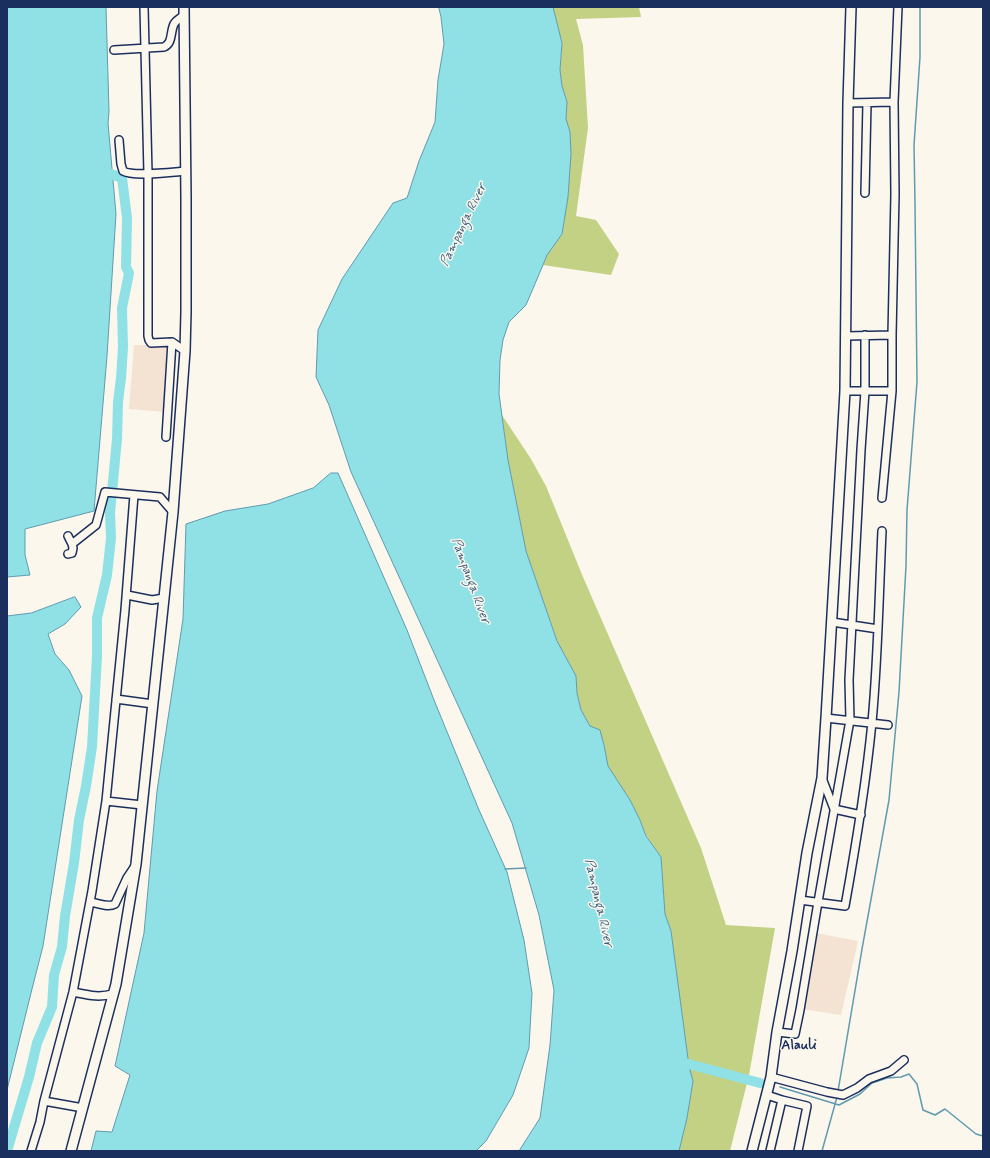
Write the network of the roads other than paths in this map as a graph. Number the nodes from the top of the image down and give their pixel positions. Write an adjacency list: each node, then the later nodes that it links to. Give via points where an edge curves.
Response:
1 (144, 7): 5 (street)
2 (851, 7): 8 (street)
3 (898, 7): 7 (street)
4 (184, 11): 5 (street, via 175,22 168,45 164,48); 11 (street)
5 (145, 49): 6 (street); 12 (street)
6 (114, 50)
7 (894, 102): 9 (street); 15 (street)
8 (848, 103): 9 (street); 16 (street)
9 (867, 103): 13 (street)
10 (119, 140): 12 (street, via 123,171)
11 (186, 171): 12 (street); 18 (street)
12 (148, 174): 17 (street, via 148,336 151,343)
13 (865, 193)
14 (865, 335): 15 (street); 16 (street); 20 (street)
15 (892, 335): 21 (street)
16 (846, 336): 19 (street)
17 (172, 342): 18 (street); 22 (street)
18 (185, 351): 25 (street)
19 (845, 391): 20 (street); 32 (street)
20 (865, 391): 21 (street); 33 (street)
21 (892, 391): 24 (street)
22 (166, 437)
23 (134, 495): 25 (street, via 160,497); 28 (street, via 104,492 96,525); 30 (street)
24 (882, 498)
25 (173, 512): 31 (street)
26 (882, 531): 34 (street)
27 (68, 536): 28 (street)
28 (72, 544): 29 (street, via 72,553)
29 (68, 554)
30 (126, 595): 31 (street, via 152,600); 35 (street)
31 (164, 598): 36 (street)
32 (832, 622): 33 (street); 37 (street)
33 (852, 625): 34 (street); 38 (street)
34 (878, 629): 39 (street)
35 (116, 699): 36 (street); 42 (street)
36 (153, 704): 43 (street)
37 (826, 718): 38 (street); 41 (street)
38 (850, 720): 39 (street); 44 (street)
39 (872, 722): 40 (street); 45 (street)
40 (888, 725)
41 (822, 778): 44 (street); 47 (street)
42 (106, 801): 43 (street); 48 (street)
43 (142, 805): 46 (street)
44 (834, 810): 45 (street); 49 (street)
45 (861, 815): 49 (street, via 846,906)
46 (136, 864): 48 (street, via 115,904 107,906); 51 (street)
47 (800, 900): 49 (street); 52 (street)
48 (90, 902): 50 (street)
49 (818, 902): 52 (street, via 794,1034)
50 (73, 992): 51 (street, via 93,996); 57 (street)
51 (113, 994): 58 (street)
52 (777, 1032): 54 (street)
53 (904, 1060): 54 (street, via 891,1071 869,1079 843,1095)
54 (771, 1077): 55 (street)
55 (767, 1095): 56 (street); 61 (street)
56 (782, 1100): 62 (street); 63 (street, via 807,1106)
57 (44, 1101): 58 (street); 59 (street)
58 (83, 1108): 60 (street)
59 (31, 1151)
60 (71, 1151)
61 (752, 1151)
62 (770, 1151)
63 (798, 1151)

